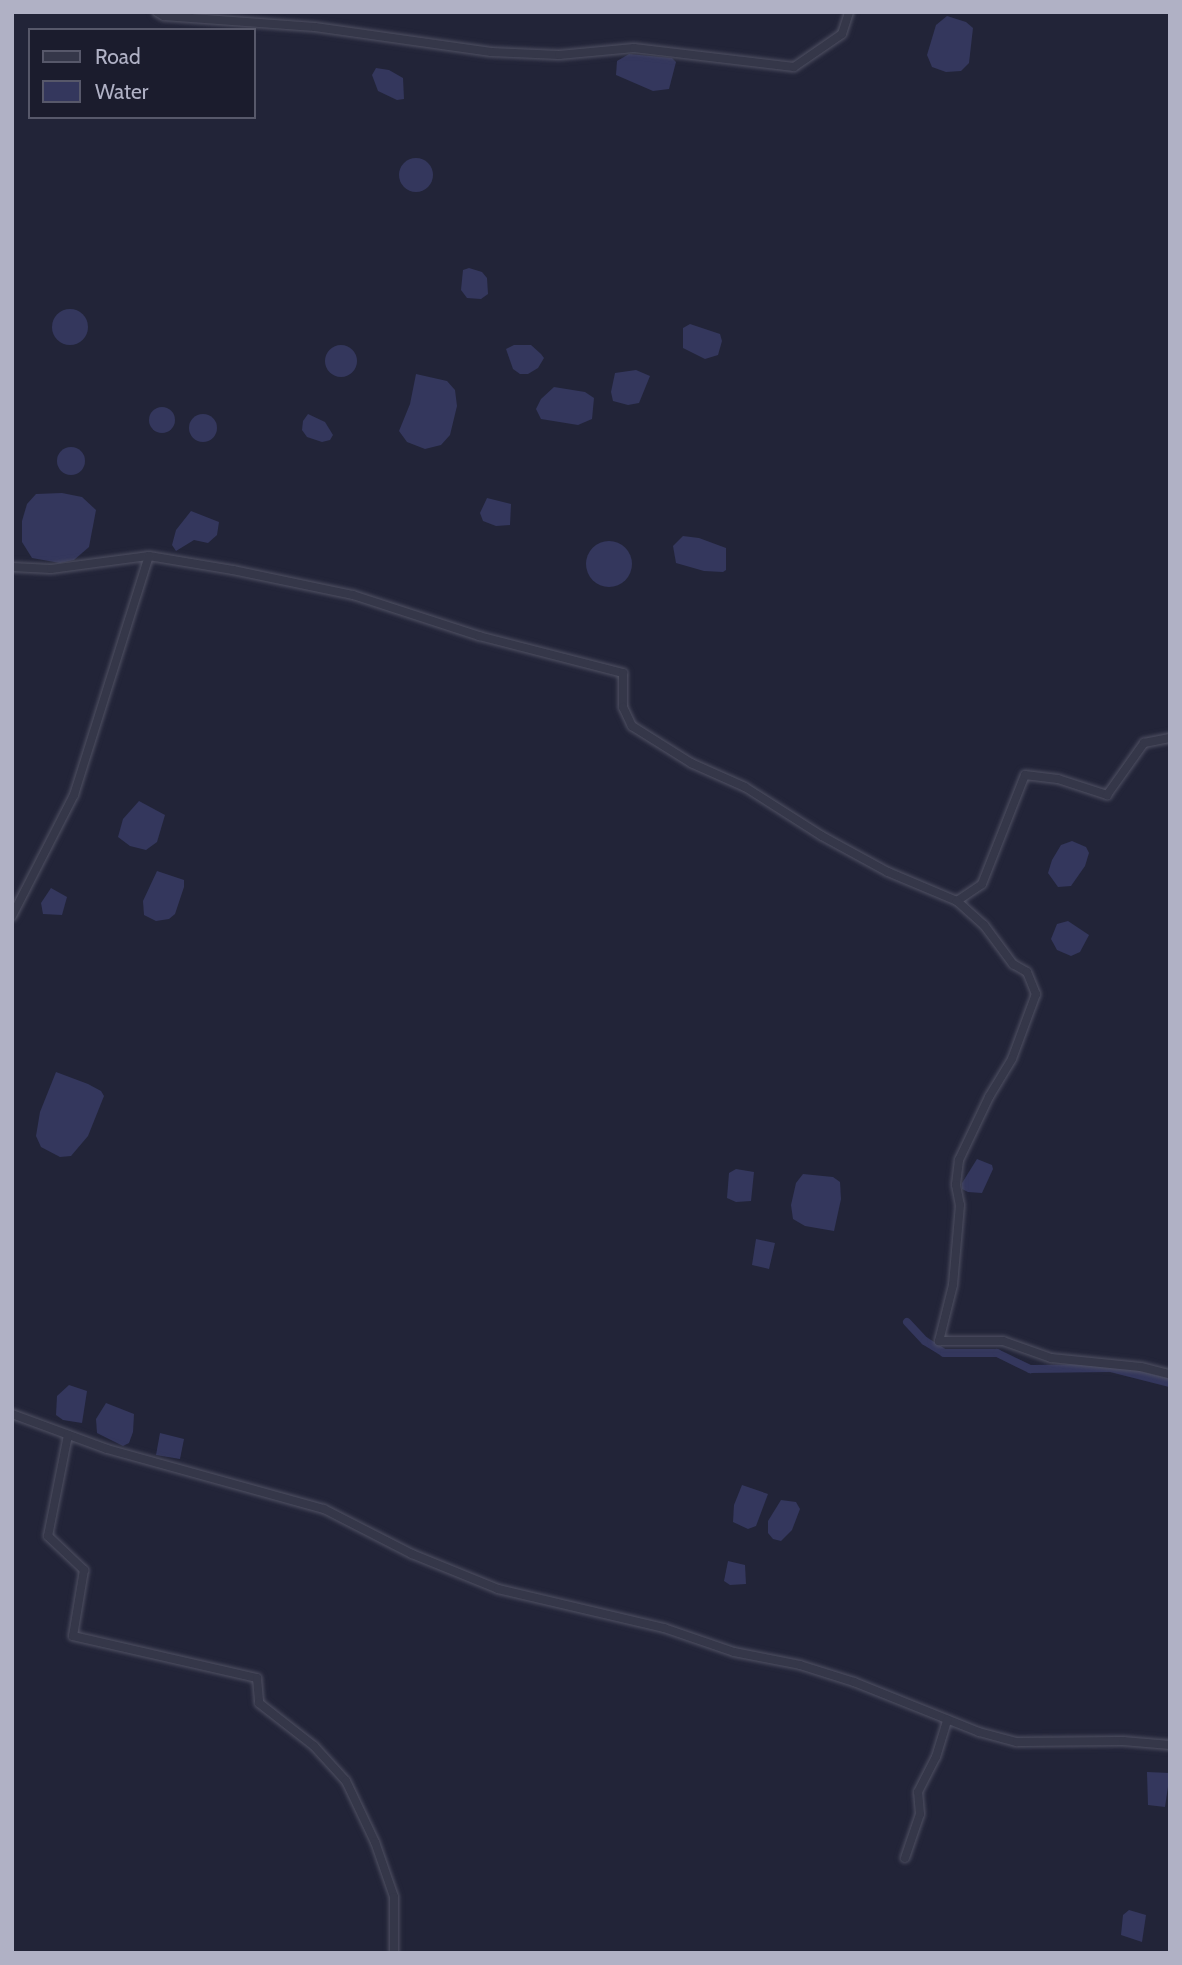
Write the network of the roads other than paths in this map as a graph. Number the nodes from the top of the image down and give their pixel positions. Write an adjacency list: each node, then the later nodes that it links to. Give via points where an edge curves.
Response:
1 (158, 12): 2 (street, via 315,27 491,52 559,55 634,48 794,67 842,34)
2 (849, 12)
3 (149, 556): 4 (street, via 51,569); 6 (street, via 352,595 479,636 623,673 623,707 632,726 888,872); 7 (street, via 74,795)
4 (12, 567)
5 (1170, 738): 6 (street, via 1144,743 1107,795 1058,779 1025,775 982,884)
6 (957, 901): 8 (street, via 984,925 1013,964 1027,972 1036,994 1012,1059 960,1160 953,1284 939,1341 1003,1341 1051,1358)
7 (12, 916)
8 (1170, 1374)
9 (12, 1414): 10 (street)
10 (68, 1435): 11 (street, via 324,1509 412,1554 498,1589 664,1628 734,1652 800,1665); 14 (street, via 48,1535 84,1570 73,1636 257,1678 259,1703 314,1746 346,1781 375,1842 394,1898)
11 (947, 1720): 12 (street, via 1017,1742); 13 (street, via 918,1792 920,1814)
12 (1170, 1745)
13 (905, 1858)
14 (394, 1953)

